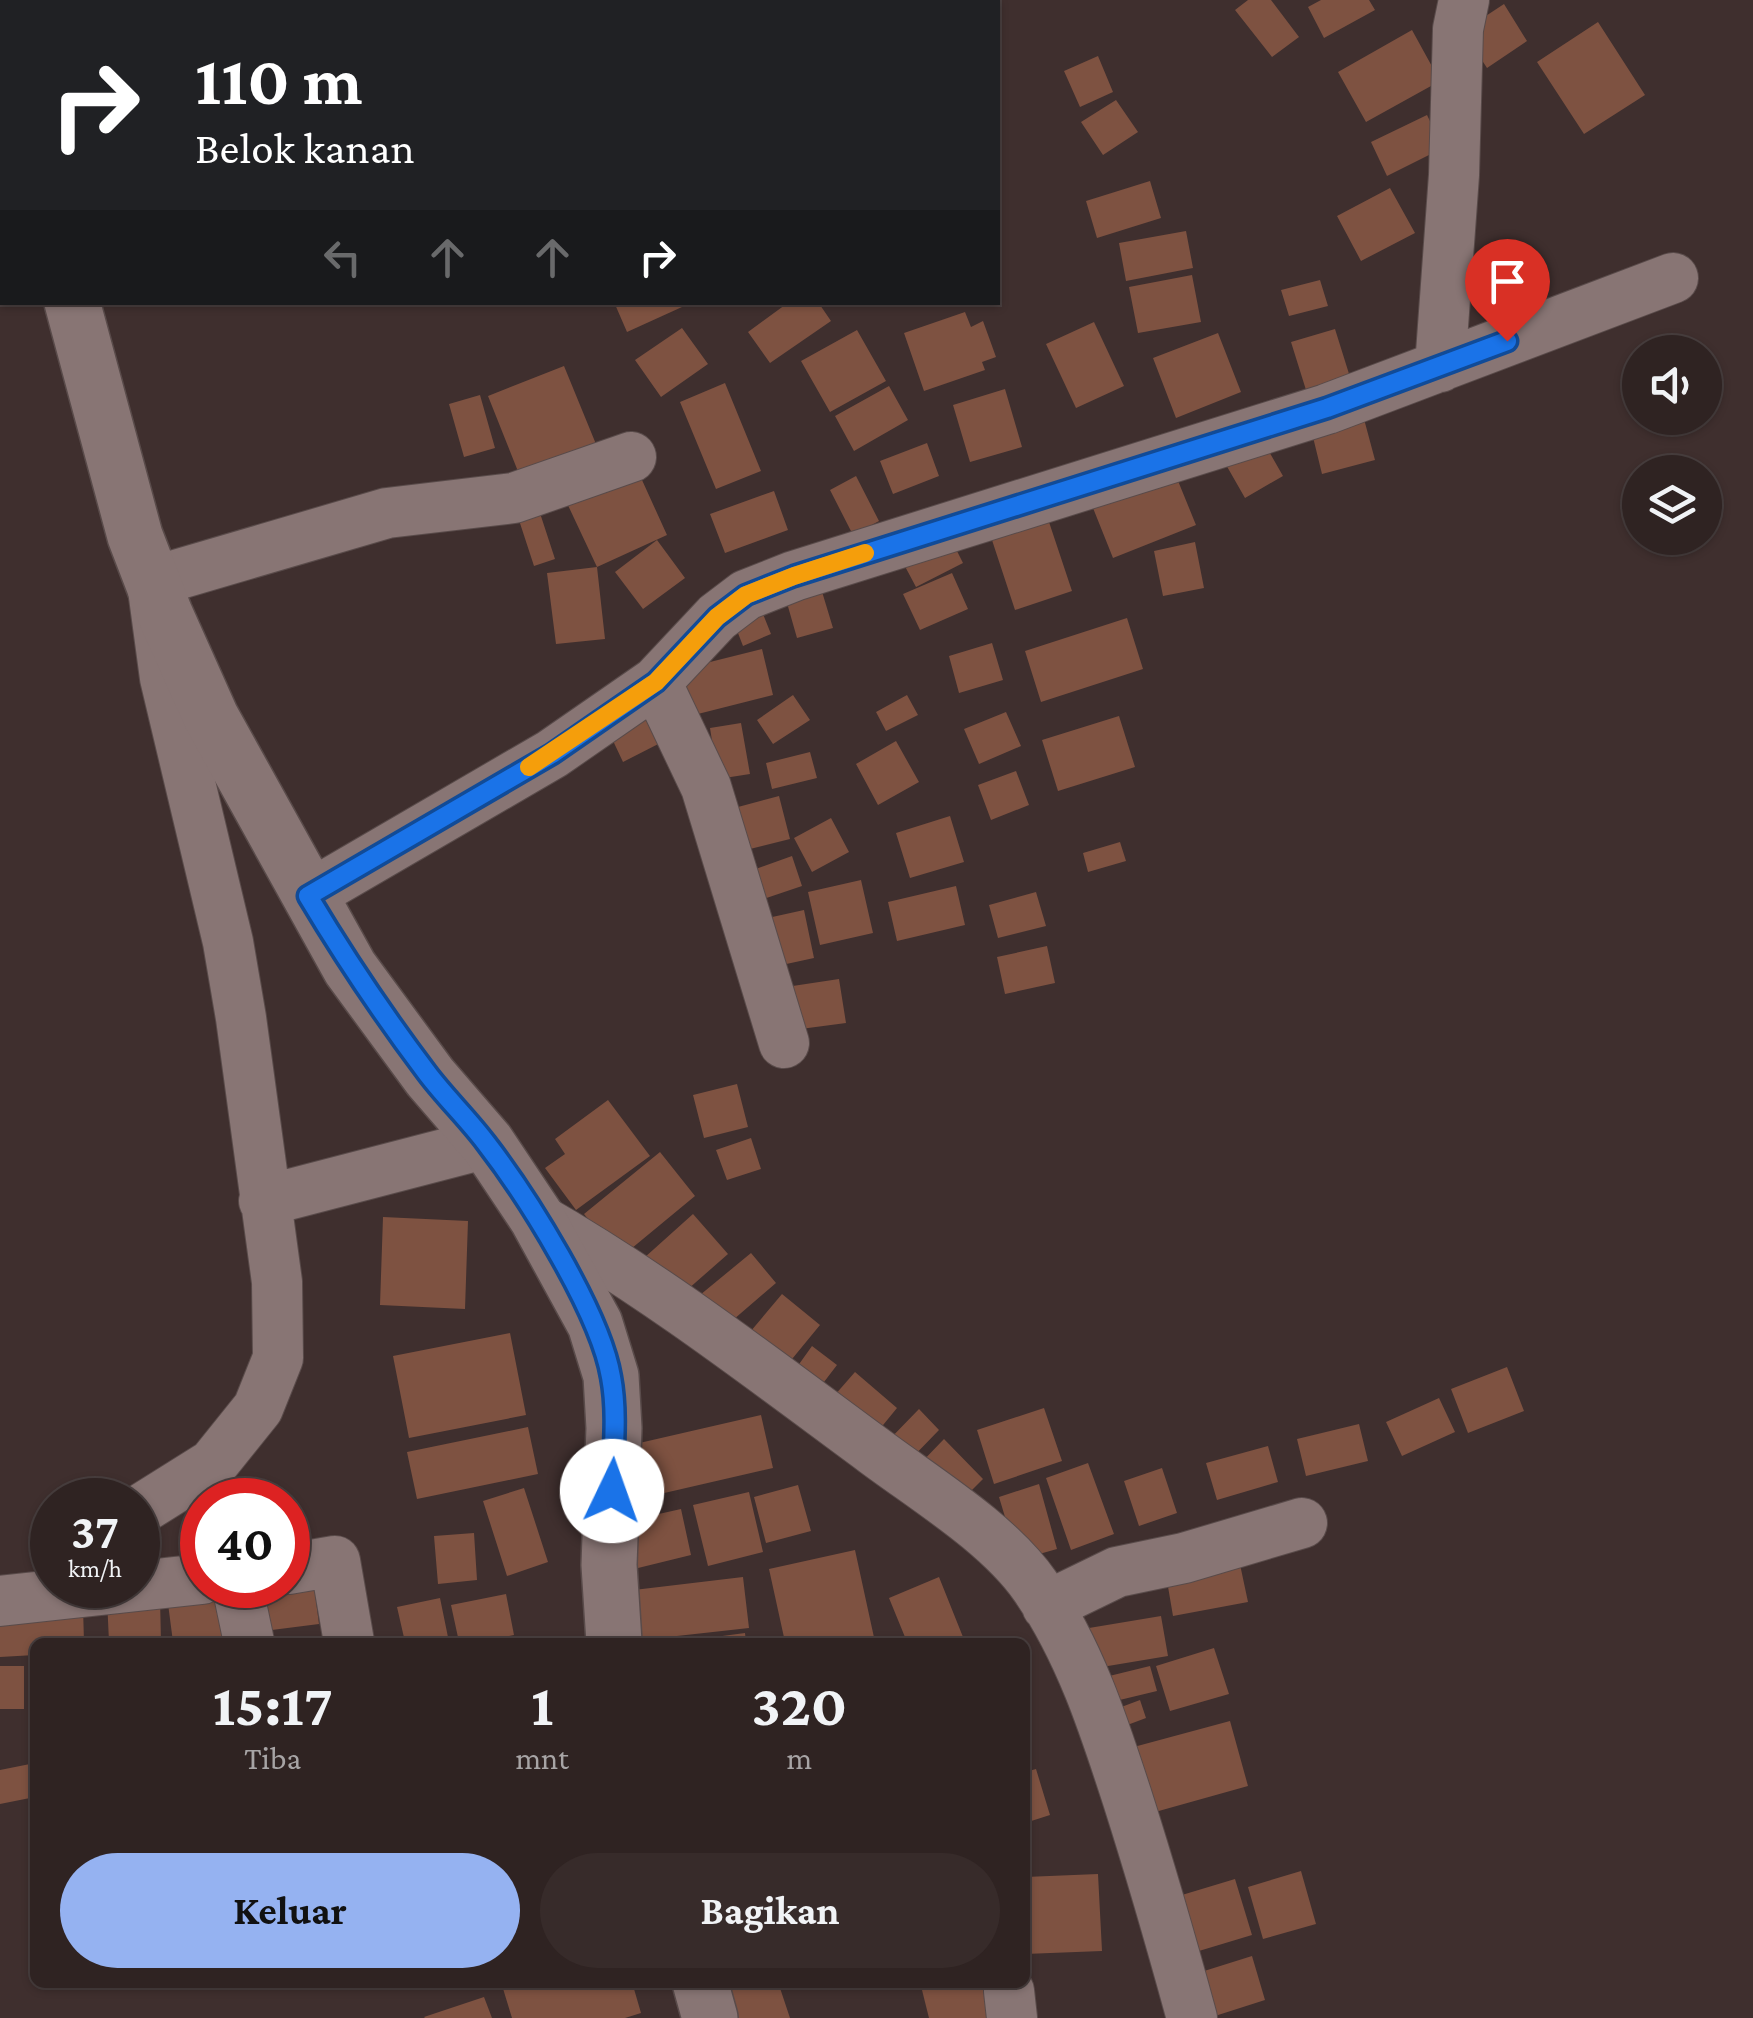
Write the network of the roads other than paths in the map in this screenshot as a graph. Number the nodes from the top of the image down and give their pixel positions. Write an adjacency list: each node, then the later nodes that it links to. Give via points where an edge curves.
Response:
1 (1464, 0): 4 (street)
2 (1673, 278): 4 (street)
3 (73, 305): 6 (street)
4 (1440, 366): 7 (street, via 746,595)
5 (631, 457): 6 (street, via 514,498 386,513)
6 (152, 582): 8 (street, via 211,717); 11 (street, via 165,678 228,942)
7 (656, 682): 8 (street, via 552,754); 9 (street, via 706,787)
8 (308, 896): 10 (street, via 350,968)
9 (784, 1044)
10 (486, 1143): 11 (street); 12 (street)
11 (264, 1202): 13 (street, via 277,1282 278,1358 258,1408 213,1464)
12 (537, 1218): 19 (street, via 612,1261 931,1493 990,1539); 23 (street, via 595,1324 611,1376)
13 (160, 1497)
14 (1302, 1523): 19 (street, via 1117,1572)
15 (310, 1565): 22 (street, via 334,1561)
16 (30, 1581): 18 (street)
17 (180, 1581): 18 (street)
18 (0, 1599)
19 (1047, 1606): 26 (street, via 1099,1710)
20 (242, 1608): 21 (street)
21 (248, 1638)
22 (348, 1638)
23 (614, 1638)
24 (702, 1988): 25 (street)
25 (710, 2018)
26 (1192, 2018)

